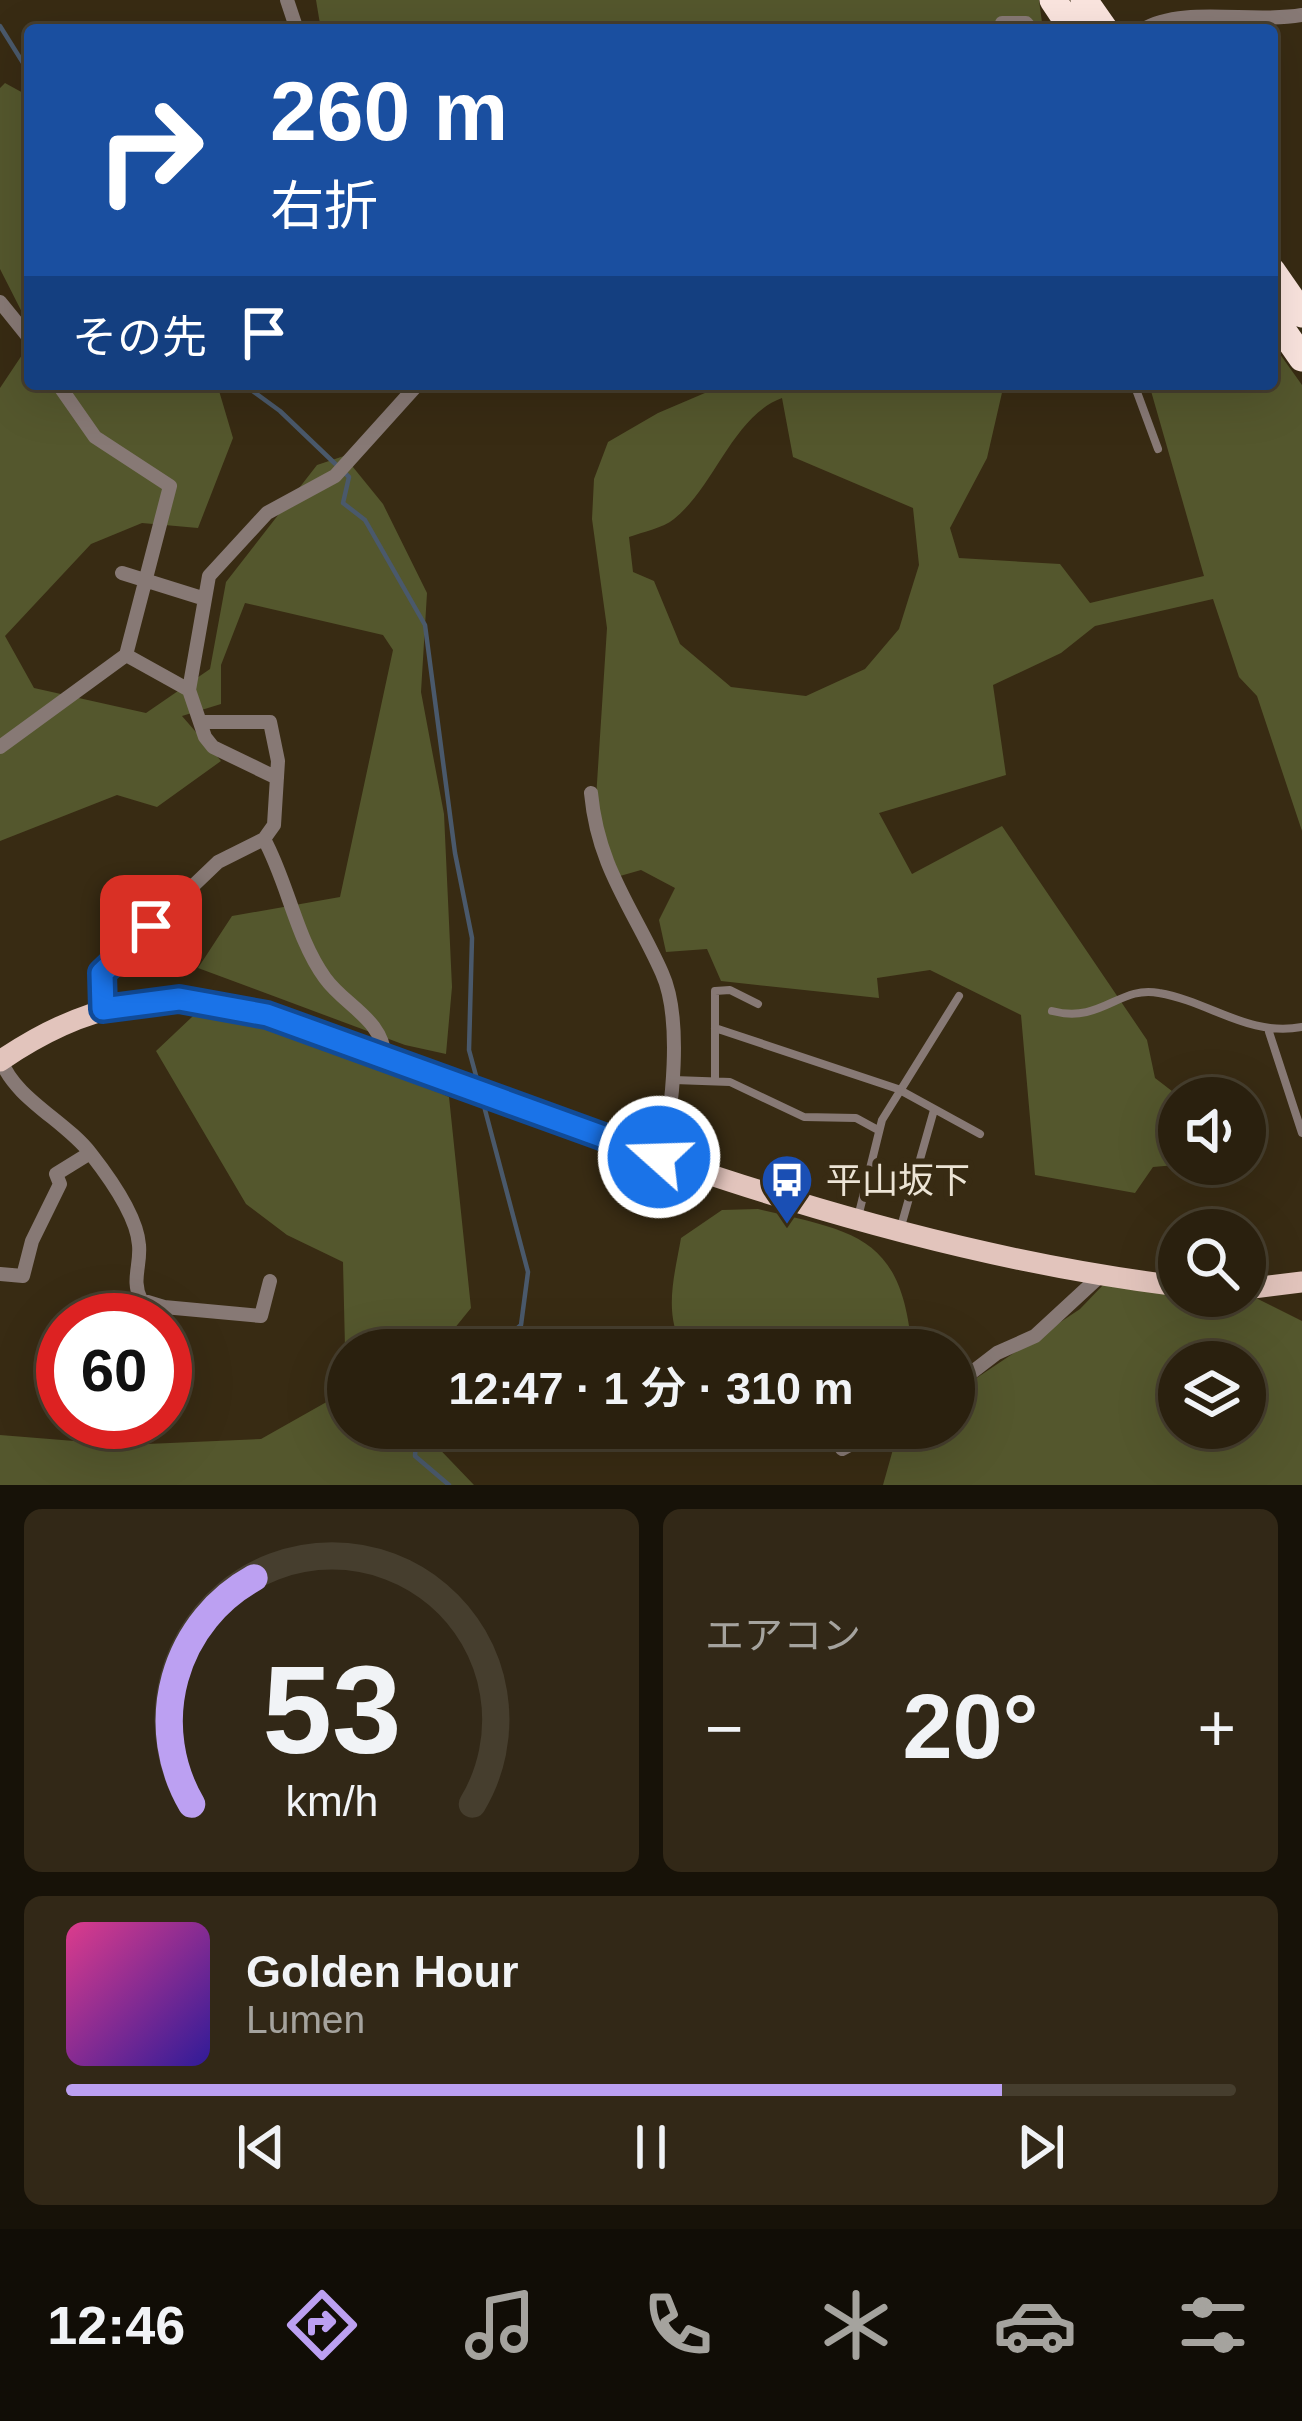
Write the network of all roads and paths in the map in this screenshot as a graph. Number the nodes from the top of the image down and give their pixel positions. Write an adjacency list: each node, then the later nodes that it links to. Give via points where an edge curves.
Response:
1 (1302, 15): 4 (street, via 1263,22 1168,17)
2 (1002, 23): 3 (street)
3 (1027, 24)
4 (1154, 24)
5 (1278, 280): 7 (highway)
6 (0, 302): 9 (street)
7 (1302, 314)
8 (1278, 324): 10 (highway)
9 (24, 332)
10 (1302, 358)
11 (62, 390): 16 (street, via 95,436 170,486)
12 (413, 390): 17 (street, via 335,476 267,513 209,576)
13 (1136, 390): 14 (lane)
14 (1158, 449)
15 (122, 573): 16 (street)
16 (148, 584): 17 (street); 18 (street)
17 (202, 598): 19 (street)
18 (126, 655): 19 (street); 21 (street)
19 (189, 690): 20 (street)
20 (200, 722): 22 (street, via 213,748); 22 (street, via 270,722)
21 (0, 747)
22 (277, 778): 24 (street, via 274,825)
23 (590, 794): 35 (street, via 609,874 666,984)
24 (264, 839): 27 (street, via 218,862 102,973); 32 (street, via 315,964 369,1019)
25 (959, 996): 36 (lane)
26 (758, 1004): 30 (lane, via 715,991)
27 (103, 1009): 32 (main road, via 206,1000); 33 (main road)
28 (1052, 1011): 31 (lane, via 1077,1018 1154,992)
29 (1302, 1027): 31 (lane)
30 (716, 1028): 34 (lane); 36 (lane)
31 (1269, 1032): 39 (lane)
32 (385, 1058): 42 (main road)
33 (1, 1060): 41 (street, via 20,1089)
34 (715, 1079): 35 (lane); 38 (lane, via 804,1117 843,1116)
35 (674, 1080): 42 (street)
36 (898, 1089): 37 (lane); 38 (lane)
37 (934, 1110): 40 (lane); 44 (lane)
38 (878, 1130): 43 (lane)
39 (1302, 1132)
40 (980, 1134)
41 (91, 1153): 45 (street, via 56,1174 23,1276); 47 (street, via 140,1240 134,1286 141,1300 261,1316)
42 (659, 1157): 43 (main road)
43 (858, 1218): 44 (main road)
44 (899, 1230): 46 (main road, via 967,1252)
45 (0, 1274)
46 (1101, 1275): 49 (main road); 51 (street, via 1035,1336)
47 (270, 1281)
48 (1302, 1282): 50 (main road)
49 (1158, 1283)
50 (1266, 1286)
51 (975, 1370)

